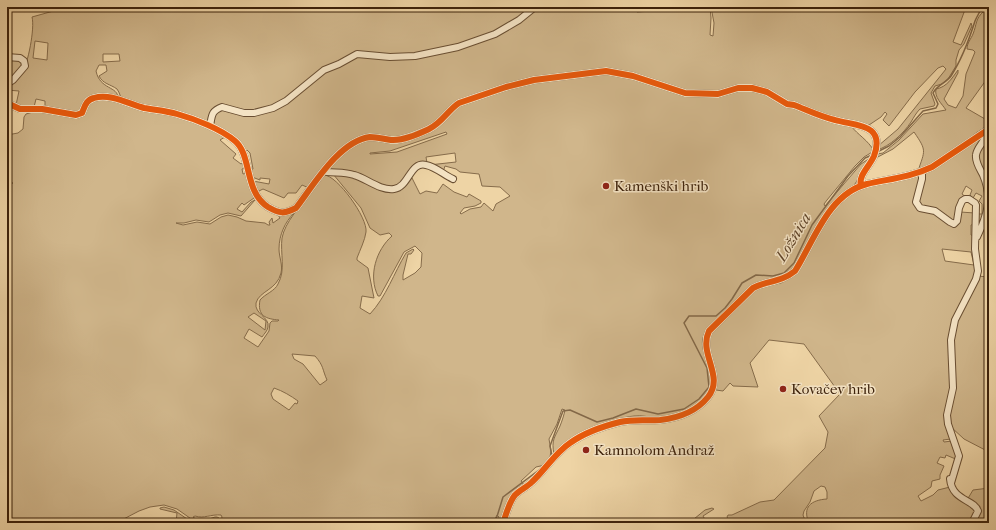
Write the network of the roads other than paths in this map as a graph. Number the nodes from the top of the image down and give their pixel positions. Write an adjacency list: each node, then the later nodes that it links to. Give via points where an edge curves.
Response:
1 (535, 7): 5 (street, via 495,34 458,47 415,56 357,54 324,70 286,101 273,108 254,113 244,113 222,106 215,109)
2 (7, 57): 3 (street, via 20,58 25,66 14,80)
3 (7, 84)
4 (7, 103): 5 (street, via 20,109 42,109 76,115 82,114 87,101 103,97 177,114)
5 (210, 126): 10 (street, via 239,145 258,198 263,204 276,212 289,212 296,208 330,161 361,139 407,138 441,121 459,103 506,86 606,71 633,76 685,93 718,94 738,88 752,88 773,94 787,104 834,120 865,126 876,140 875,154 861,176)
6 (988, 130): 8 (street); 11 (street, via 976,155 987,188 988,201 985,221)
7 (327, 172): 9 (street, via 356,175 381,187 394,189 405,183 415,168 422,165 432,167)
8 (922, 172): 10 (street); 11 (street, via 917,205 935,211 954,224 962,201 973,201 976,205)
9 (453, 179)
10 (861, 186): 14 (street, via 843,197 827,215 795,271 778,281 753,288 709,331 705,346 714,378 714,388 701,404 683,415 659,420 621,422 570,443 515,496)
11 (976, 238): 13 (street, via 977,275 955,320 951,340 953,388 947,415 959,456)
12 (950, 474): 13 (street)
13 (951, 482): 15 (street, via 959,497 978,508)
14 (503, 523)
15 (972, 523)

